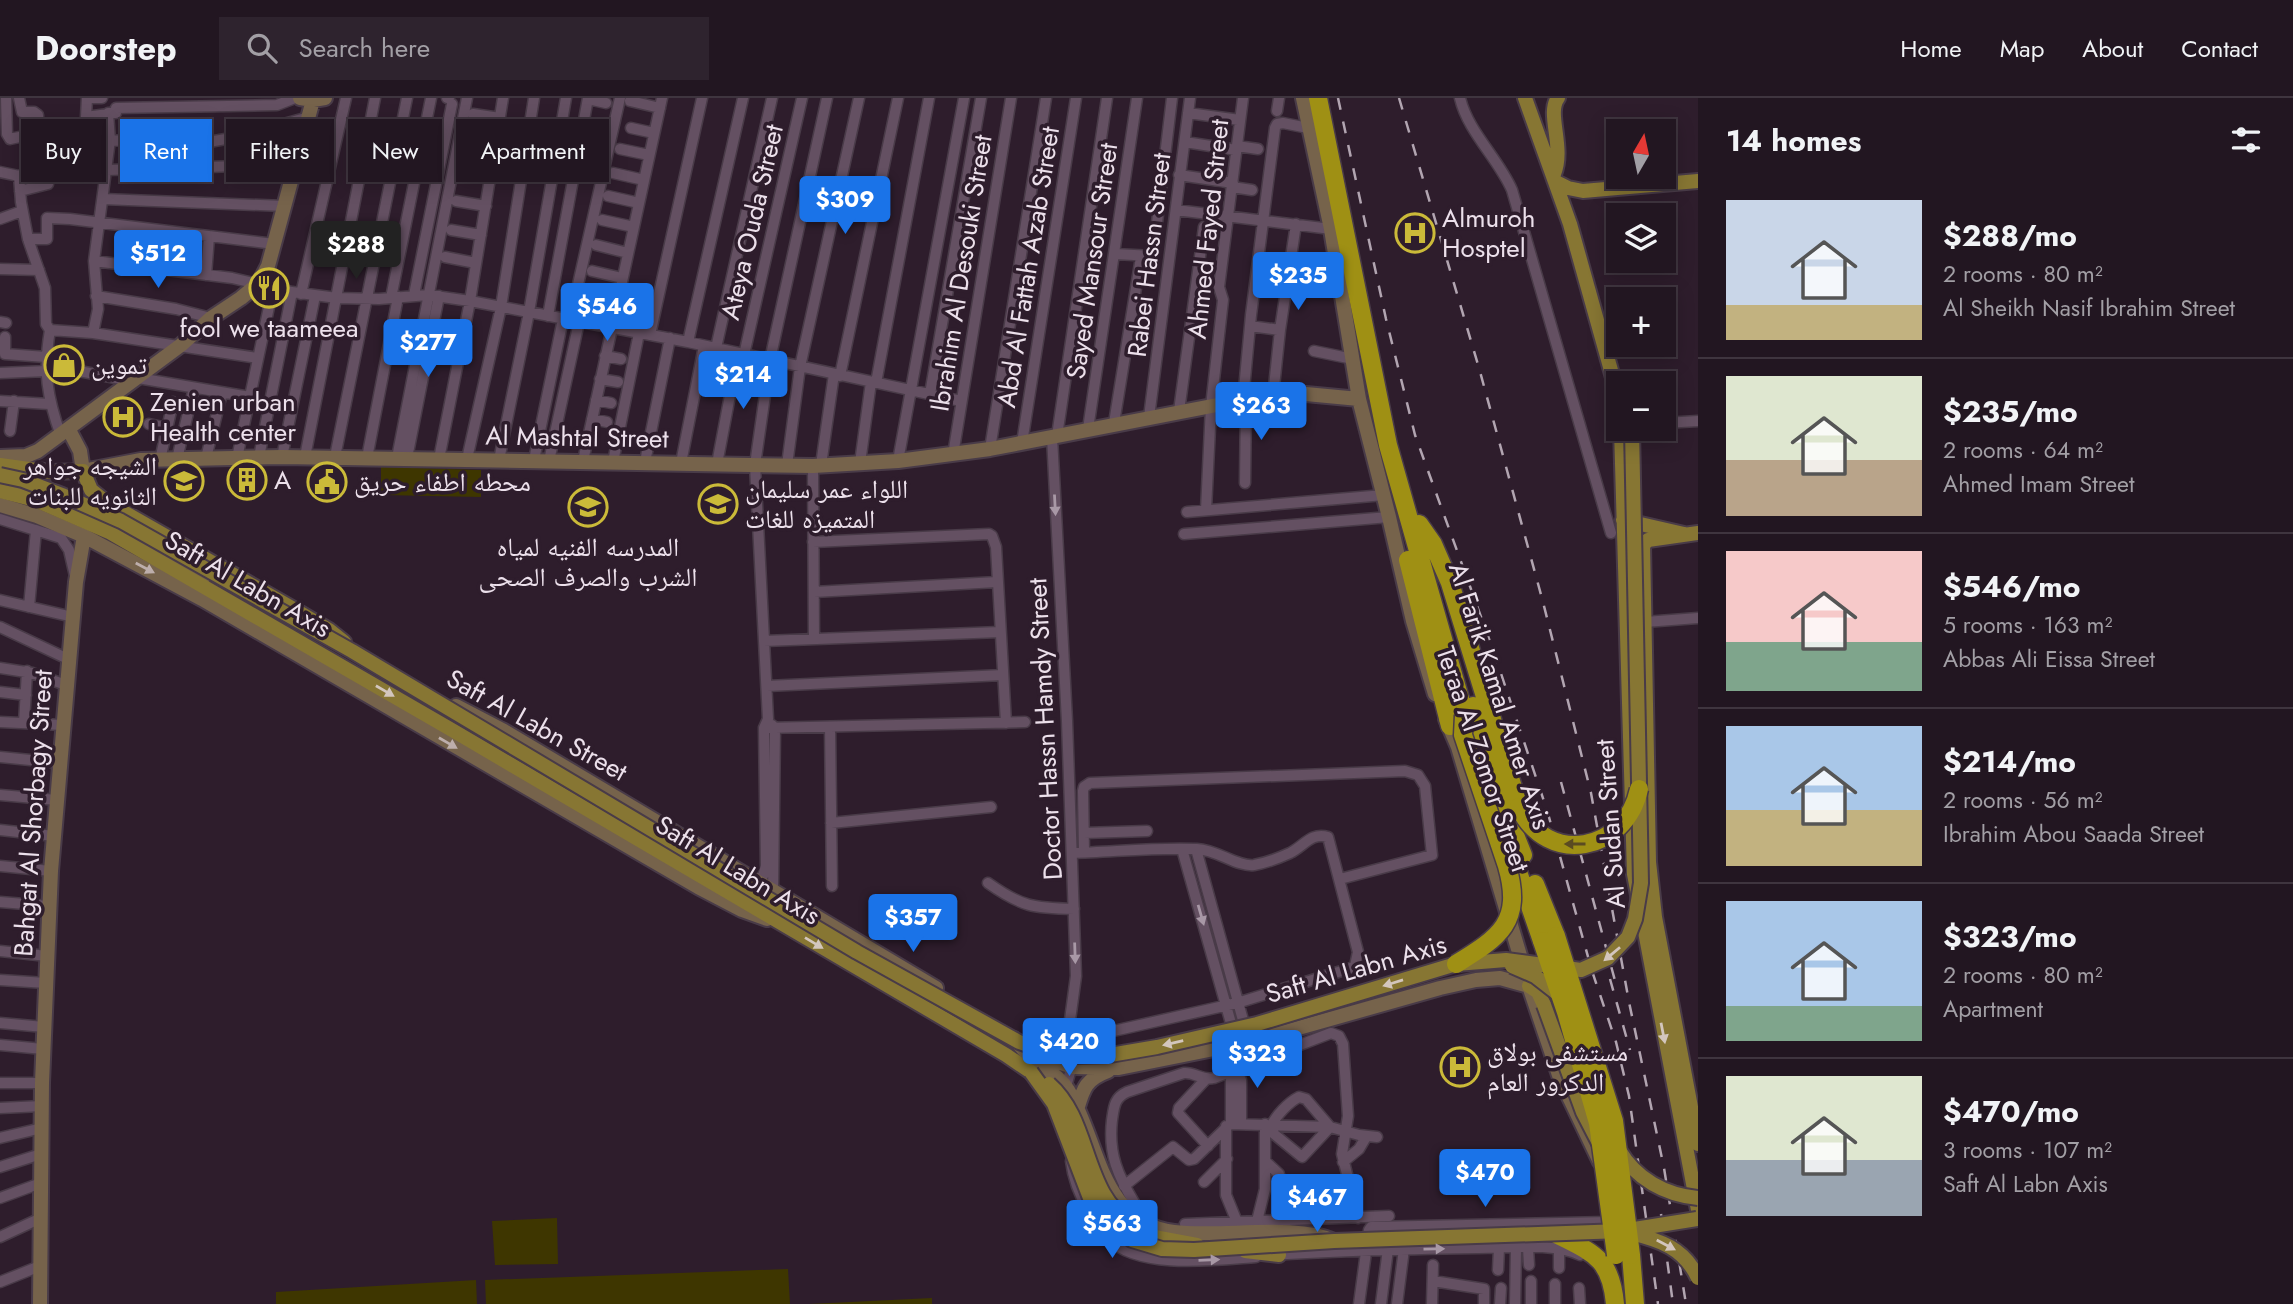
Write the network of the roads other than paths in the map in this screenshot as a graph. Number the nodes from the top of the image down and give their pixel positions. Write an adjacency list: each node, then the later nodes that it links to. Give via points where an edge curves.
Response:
1 (19, 98): 52 (street, via 22,111 34,112)
2 (87, 98): 3 (street); 49 (street)
3 (102, 98)
4 (346, 98): 119 (street)
5 (376, 98): 124 (street)
6 (407, 98): 126 (street)
7 (431, 98): 125 (street)
8 (467, 98): 121 (street)
9 (503, 98): 51 (street)
10 (534, 98): 128 (street)
11 (566, 98): 129 (street)
12 (702, 98): 138 (street)
13 (743, 98): 141 (street)
14 (772, 98): 144 (street)
15 (802, 98): 146 (street, Ateya Ouda Street)
16 (827, 98): 151 (street)
17 (859, 98): 153 (street)
18 (898, 98): 157 (street)
19 (929, 98): 161 (street)
20 (964, 98): 163 (street)
21 (981, 98): 165 (street)
22 (1011, 98): 173 (street, Ibrahim Al Desouki Street)
23 (1046, 98): 195 (street)
24 (1076, 98): 194 (street, Abd Al Fattah Azab Street)
25 (1107, 98): 191 (street, Doctor Hassn Hamdy Street)
26 (1137, 98): 108 (street, Sayed Mansour Street)
27 (1172, 98): 110 (street, via 1153,255)
28 (1190, 98): 46 (street, Rabei Hassn Street)
29 (1242, 98): 54 (street, Ahmed Fayed Street)
30 (1279, 98): 45 (street)
31 (1303, 98): 56 (street)
32 (1318, 98): 178 (highway, Al Farik Kamal Amer Axis)
33 (1326, 98): 235 (highway, Al Farik Kamal Amer Axis, via 1385,386)
34 (1460, 98): 237 (street, via 1512,190)
35 (1525, 98): 57 (main road)
36 (1538, 98): 57 (main road)
37 (308, 99): 47 (street, via 277,105 116,108); 50 (street)
38 (588, 99): 41 (street); 53 (street)
39 (625, 99): 42 (street); 132 (street)
40 (449, 100): 120 (street)
41 (606, 103)
42 (661, 103): 58 (street)
43 (4, 105): 59 (street, via 7,134 10,139)
44 (1555, 105): 57 (main road); 73 (main road, via 1559,150)
45 (1277, 111)
46 (1188, 113): 54 (street); 62 (street, Rabei Hassn Street)
47 (112, 114): 49 (street); 60 (street)
48 (474, 114): 51 (street)
49 (86, 117)
50 (309, 117): 60 (street, via 203,143)
51 (500, 118)
52 (39, 119)
53 (584, 119)
54 (1240, 120): 63 (street, Ahmed Fayed Street)
55 (631, 128): 58 (street)
56 (1308, 128): 94 (street, via 1277,124); 99 (street)
57 (1538, 131): 73 (main road)
58 (654, 133): 66 (street)
59 (21, 138)
60 (110, 140): 61 (street); 68 (street)
61 (106, 142)
62 (1185, 142): 63 (street); 72 (street, Rabei Hassn Street)
63 (1237, 148): 65 (street); 80 (street, Ahmed Fayed Street)
64 (620, 149): 66 (street)
65 (1258, 149)
66 (649, 155): 74 (street)
67 (226, 166): 68 (street)
68 (107, 170): 84 (street)
69 (0, 172): 71 (street)
70 (612, 173): 74 (street)
71 (19, 176): 82 (street)
72 (1179, 176): 80 (street); 89 (street, Rabei Hassn Street)
73 (1555, 178): 75 (main road, via 1568,188 1583,191); 103 (main road)
74 (644, 180): 86 (street)
75 (1698, 181)
76 (292, 182): 87 (street)
77 (489, 182): 88 (street)
78 (573, 182): 130 (street)
79 (48, 184): 82 (street)
80 (1233, 185): 81 (street); 91 (street, Ahmed Fayed Street)
81 (1252, 190)
82 (20, 191): 90 (street)
83 (608, 196): 86 (street)
84 (103, 200): 87 (street); 95 (street)
85 (456, 201): 88 (street)
86 (639, 203): 97 (street)
87 (285, 206): 105 (street)
88 (486, 206): 101 (street)
89 (1176, 210): 91 (street); 180 (street, Rabei Hassn Street)
90 (22, 211): 92 (street); 104 (street)
91 (1228, 216): 94 (street); 177 (street, Ahmed Fayed Street)
92 (0, 219)
93 (602, 219): 97 (street)
94 (1263, 220): 96 (street); 133 (street)
95 (99, 222): 102 (street); 104 (street, via 47,218 47,239); 111 (street)
96 (1296, 224): 99 (street); 136 (street)
97 (634, 227): 107 (street)
98 (1204, 227): 179 (street)
99 (1331, 229): 150 (street)
100 (451, 230): 101 (street)
101 (481, 235): 112 (street)
102 (209, 236): 105 (street); 116 (street)
103 (1573, 236): 154 (main road); 155 (main road, via 1586,251)
104 (28, 239): 114 (street)
105 (274, 244): 118 (street)
106 (596, 245): 107 (street)
107 (628, 253): 117 (street)
108 (1115, 254): 110 (street); 188 (street, Sayed Mansour Street)
109 (445, 257): 112 (street)
110 (1141, 257): 185 (street)
111 (94, 261): 116 (street); 122 (street)
112 (476, 262): 127 (street)
113 (0, 269): 114 (street)
114 (38, 270): 135 (street)
115 (592, 271): 117 (street)
116 (206, 275): 118 (street)
117 (622, 278): 134 (street)
118 (265, 286): 119 (street); 131 (street); 148 (street)
119 (297, 293): 123 (street); 198 (street)
120 (414, 295): 121 (street); 125 (street)
121 (434, 295): 127 (street); 205 (street)
122 (96, 296): 131 (street); 137 (street, via 99,309)
123 (315, 296): 124 (street); 199 (street)
124 (337, 298): 126 (street); 200 (street)
125 (395, 298): 126 (street); 204 (street)
126 (367, 299): 201 (street)
127 (470, 301): 128 (street); 207 (street)
128 (500, 307): 129 (street); 208 (street)
129 (529, 312): 130 (street); 210 (street)
130 (548, 316): 132 (street)
131 (211, 318): 142 (street)
132 (570, 320): 134 (street); 211 (street); 212 (street)
133 (1250, 326): 136 (street); 170 (street)
134 (611, 328): 138 (street); 147 (street)
135 (50, 330): 137 (street); 152 (street)
136 (1280, 330): 166 (street)
137 (93, 333): 142 (street)
138 (644, 334): 140 (street); 215 (street)
139 (5, 337): 152 (street, via 5,354)
140 (670, 338): 141 (street); 216 (street)
141 (688, 342): 143 (street)
142 (181, 345): 148 (street); 158 (street)
143 (705, 346): 144 (street); 217 (street)
144 (716, 348): 146 (street)
145 (1314, 351): 150 (street)
146 (741, 354): 151 (street); 219 (street, Ateya Ouda Street)
147 (605, 356): 149 (street); 159 (street)
148 (258, 358): 167 (street)
149 (621, 359)
150 (1353, 359): 168 (street)
151 (770, 360): 153 (street); 223 (street)
152 (46, 364): 156 (street); 158 (street); 176 (street)
153 (800, 367): 157 (street); 221 (street)
154 (1611, 371)
155 (1621, 371)
156 (0, 373)
157 (837, 375): 161 (street); 222 (street)
158 (135, 379): 162 (street); 190 (street)
159 (600, 379): 160 (street); 169 (street)
160 (618, 382)
161 (874, 383): 163 (street); 218 (street)
162 (194, 388): 164 (street); 206 (street)
163 (910, 391): 165 (street); 214 (street)
164 (222, 393): 167 (street); 202 (street)
165 (930, 394): 173 (street)
166 (1273, 396): 168 (street, Al Mashtal Street); 170 (street, Al Mashtal Street)
167 (250, 397): 203 (street)
168 (1359, 399): 229 (street)
169 (596, 400): 175 (street); 181 (street)
170 (1244, 400): 177 (street, Al Mashtal Street); 227 (street)
171 (0, 401): 172 (street)
172 (14, 401): 176 (street); 189 (street)
173 (961, 401): 196 (street, Ibrahim Al Desouki Street)
174 (173, 402): 187 (street)
175 (611, 403)
176 (49, 404): 190 (street)
177 (1211, 405): 179 (street, Al Mashtal Street); 231 (street, Ahmed Fayed Street)
178 (1381, 410): 235 (highway, via 1381,446); 265 (highway, Al Farik Kamal Amer Axis)
179 (1179, 411): 180 (street, Al Mashtal Street)
180 (1149, 417): 185 (street, Al Mashtal Street)
181 (592, 419): 183 (street); 213 (street)
182 (1698, 421): 184 (street)
183 (607, 422)
184 (1676, 422)
185 (1114, 423): 188 (street, Al Mashtal Street)
186 (149, 424): 187 (street)
187 (167, 428): 209 (street)
188 (1088, 429): 191 (street, Al Mashtal Street)
189 (10, 431)
190 (65, 433): 197 (street, via 32,454); 224 (street, via 80,451)
191 (1054, 437): 194 (street, Al Mashtal Street); 287 (street, Doctor Hassn Hamdy Street, one-way to 287)
192 (1621, 441): 234 (main road, Al Sudan Street)
193 (1632, 441): 275 (main road, Saft Al Labn Axis, bridge)
194 (1022, 443): 195 (street, Al Mashtal Street)
195 (990, 449): 196 (street, Al Mashtal Street)
196 (953, 454): 214 (street, Al Mashtal Street)
197 (0, 457)
198 (259, 457): 199 (street, Al Mashtal Street); 203 (street, Al Mashtal Street)
199 (282, 457): 200 (street, Al Mashtal Street)
200 (305, 457): 201 (street, Al Mashtal Street)
201 (335, 457): 204 (street, Al Mashtal Street)
202 (206, 458): 203 (street, Al Mashtal Street); 206 (street, Al Mashtal Street)
203 (237, 458)
204 (368, 458): 205 (street, Al Mashtal Street)
205 (402, 458): 207 (street, Al Mashtal Street)
206 (177, 459): 209 (street, Al Mashtal Street)
207 (439, 459): 208 (street, Al Mashtal Street)
208 (467, 459): 210 (street, Al Mashtal Street)
209 (159, 460): 224 (street, Al Mashtal Street, via 126,461)
210 (499, 460): 211 (street, Al Mashtal Street)
211 (534, 460): 212 (street, Al Mashtal Street)
212 (549, 461): 213 (street, Al Mashtal Street)
213 (583, 461): 215 (street, Al Mashtal Street)
214 (898, 461): 218 (street, Al Mashtal Street)
215 (613, 462): 216 (street, Al Mashtal Street)
216 (645, 462): 217 (street, Al Mashtal Street)
217 (681, 463): 219 (street, Al Mashtal Street)
218 (860, 463): 222 (street, Al Mashtal Street)
219 (717, 464): 223 (street, Al Mashtal Street)
220 (0, 465): 224 (main road)
221 (787, 465): 222 (street, Al Mashtal Street); 223 (street, Al Mashtal Street)
222 (817, 466): 241 (street)
223 (755, 468): 255 (street)
224 (83, 471): 256 (main road, bridge, via 97,495 329,630)
225 (0, 475): 256 (main road, Saft Al Labn Axis, bridge, via 105,513)
226 (0, 481): 291 (street, Saft Al Labn Street, via 103,520 337,649 492,725)
227 (1245, 483)
228 (0, 491): 299 (main road, Saft Al Labn Axis, one-way to 299, via 35,500 109,532)
229 (1384, 495): 231 (street); 235 (street)
230 (0, 505): 240 (street)
231 (1206, 510): 232 (street)
232 (1186, 512)
233 (0, 519): 236 (street)
234 (1622, 520): 238 (main road); 242 (main road, Al Sudan Street)
235 (1403, 522): 239 (street); 265 (highway, via 1431,657); 275 (highway, one-way to 235, bridge, via 1625,821 1595,842 1562,844 1532,829 1518,807 1446,572 1433,544); 395 (highway, Al Farik Kamal Amer Axis, bridge, via 1509,820 1556,936 1611,1110)
236 (36, 530): 244 (street, via 61,538 67,545); 248 (street)
237 (1611, 533)
238 (1691, 533): 243 (main road, via 1648,540)
239 (1184, 534)
240 (84, 536): 244 (street, Bahgat Al Shorbagy Street); 299 (street, one-way to 299, via 742,910)
241 (813, 542): 245 (street, via 989,534 995,540); 246 (street)
242 (1623, 545): 243 (main road); 298 (main road, Al Sudan Street, via 1634,884)
243 (1643, 545): 251 (main road, Al Sudan Street)
244 (76, 582): 249 (street, Bahgat Al Shorbagy Street)
245 (997, 582): 246 (street); 253 (street)
246 (814, 592): 254 (street)
247 (0, 600): 248 (street)
248 (29, 607): 249 (street)
249 (73, 617): 257 (street, Bahgat Al Shorbagy Street)
250 (1698, 618): 251 (street)
251 (1645, 622): 298 (main road, Al Sudan Street)
252 (0, 627): 257 (street)
253 (1000, 632): 254 (street); 260 (street)
254 (814, 639): 255 (street)
255 (764, 641): 262 (street)
256 (352, 650): 303 (main road, Saft Al Labn Axis, one-way to 256, bridge, via 1257,1024 1157,1047 1101,1056 1051,1053 1019,1042 857,952)
257 (68, 659): 261 (street, Bahgat Al Shorbagy Street)
258 (0, 668): 259 (street)
259 (27, 671): 261 (street); 264 (street)
260 (1003, 675): 262 (street); 269 (street)
261 (66, 685): 270 (street, Bahgat Al Shorbagy Street)
262 (767, 686): 271 (street)
263 (0, 692): 264 (street)
264 (26, 695): 268 (street)
265 (1457, 721): 303 (highway, bridge, via 1507,866 1513,901 1510,917 1499,933); 306 (street, Teraa Al Zomor Street); 383 (highway, Al Farik Kamal Amer Axis, bridge, via 1566,1012 1596,1112 1604,1153)
266 (0, 722): 268 (street)
267 (1025, 722): 269 (street)
268 (24, 723): 270 (street)
269 (1006, 723): 272 (street)
270 (63, 725): 274 (street, Bahgat Al Shorbagy Street)
271 (769, 725): 272 (street); 291 (street, via 766,866 763,876); 294 (street)
272 (830, 727): 279 (street)
273 (0, 757): 274 (street)
274 (60, 764): 277 (street, Bahgat Al Shorbagy Street)
275 (1639, 789): 302 (main road, Saft Al Labn Axis, one-way to 302, bridge, via 1640,896 1633,928 1622,945 1600,963 1581,970)
276 (0, 795): 277 (street)
277 (57, 800): 283 (street, Bahgat Al Shorbagy Street)
278 (991, 807): 279 (street)
279 (831, 823): 293 (street)
280 (0, 830): 283 (street)
281 (1147, 831): 282 (street)
282 (1084, 833): 286 (street); 290 (street, via 1083,791 1090,783 1405,771 1418,775 1425,786 1432,855)
283 (54, 836): 289 (street, Bahgat Al Shorbagy Street)
284 (1182, 849): 285 (street); 286 (street); 308 (street, one-way to 308)
285 (1196, 849): 290 (street, via 1255,865 1291,853 1313,836 1328,836); 307 (street)
286 (1084, 852): 287 (street)
287 (1072, 853): 297 (street, Doctor Hassn Hamdy Street)
288 (0, 866): 289 (street)
289 (51, 871): 296 (street, Bahgat Al Shorbagy Street)
290 (1340, 879): 307 (street, via 1358,952 1355,965)
291 (755, 880): 294 (street, Saft Al Labn Street)
292 (988, 883): 297 (street, via 1026,905)
293 (832, 886)
294 (773, 891): 316 (street, Saft Al Labn Street, via 1000,1028)
295 (0, 902): 296 (street)
296 (49, 906): 301 (street, Bahgat Al Shorbagy Street)
297 (1074, 909): 309 (street, Doctor Hassn Hamdy Street, one-way to 309, via 1076,976)
298 (1648, 918): 335 (main road, Al Sudan Street); 350 (main road, Al Sudan Street, one-way to 350)
299 (778, 921): 320 (main road, Saft Al Labn Axis, one-way to 320)
300 (0, 951): 301 (street)
301 (47, 956): 305 (street, Bahgat Al Shorbagy Street)
302 (1494, 960): 303 (main road, Saft Al Labn Axis, bridge); 347 (main road, Saft Al Labn Axis, bridge, via 1535,976 1572,1011 1611,1135 1627,1163 1659,1187)
303 (1456, 964)
304 (0, 980): 305 (street)
305 (46, 983): 311 (street, Bahgat Al Shorbagy Street)
306 (1529, 986): 314 (street, via 1500,978 1476,980); 350 (main road, bridge, via 1544,1005 1583,1112 1606,1153 1649,1189); 357 (street, Teraa Al Zomor Street, via 1560,1078 1599,1159)
307 (1237, 1003): 308 (street); 314 (street)
308 (1226, 1005): 312 (street); 314 (street)
309 (1070, 1020): 316 (street); 317 (street, Doctor Hassn Hamdy Street, via 1076,1048)
310 (0, 1023): 311 (street)
311 (44, 1027): 315 (street, Bahgat Al Shorbagy Street)
312 (1109, 1032)
313 (0, 1045): 315 (street)
314 (1239, 1045): 318 (street); 319 (street)
315 (43, 1049): 323 (street, Bahgat Al Shorbagy Street)
316 (1034, 1054): 317 (street, Saft Al Labn Street); 324 (street, Saft Al Labn Street)
317 (1073, 1067): 318 (street, Saft Al Labn Street); 324 (street, Doctor Hassn Hamdy Street)
318 (1119, 1068): 327 (street, via 1091,1079)
319 (1236, 1071): 321 (street); 329 (street, via 1241,1083); 332 (street, via 1335,1034 1343,1044)
320 (1031, 1072): 359 (main road, bridge, via 1062,1098 1079,1128 1102,1192 1115,1210); 362 (main road, Saft Al Labn Axis, bridge, via 1060,1118 1090,1198 1100,1213 1132,1240 1173,1251)
321 (1206, 1079): 336 (street, via 1178,1113); 345 (street, via 1184,1073 1119,1097 1111,1144)
322 (0, 1083): 323 (street)
323 (42, 1083): 325 (street, Bahgat Al Shorbagy Street)
324 (1066, 1087): 327 (street); 333 (street, Doctor Hassn Hamdy Street)
325 (42, 1106): 326 (street); 331 (street, Bahgat Al Shorbagy Street)
326 (0, 1108)
327 (1077, 1108): 333 (street); 359 (street, via 1105,1179)
328 (1268, 1124): 329 (street); 330 (street); 330 (street, via 1299,1097); 330 (street, via 1302,1157); 339 (street)
329 (1233, 1125): 336 (street); 338 (street)
330 (1330, 1127): 332 (street)
331 (41, 1128): 334 (street); 337 (street, Bahgat Al Shorbagy Street)
332 (1346, 1131): 340 (street); 340 (street, via 1372,1137)
333 (1068, 1136): 370 (street, Doctor Hassn Hamdy Street, one-way to 370, via 1076,1185 1100,1230 1113,1243 1148,1257 1183,1261)
334 (0, 1138)
335 (1698, 1144)
336 (1208, 1146): 345 (street, via 1191,1160 1172,1147)
337 (41, 1154): 341 (street); 344 (street, Bahgat Al Shorbagy Street)
338 (1227, 1159): 343 (street); 356 (street, via 1226,1195)
339 (1265, 1161): 342 (street); 355 (street, via 1265,1189)
340 (1342, 1162): 352 (street)
341 (0, 1167)
342 (1279, 1174)
343 (1205, 1182)
344 (41, 1183): 346 (street); 353 (street, Bahgat Al Shorbagy Street)
345 (1124, 1186): 349 (street)
346 (0, 1198)
347 (1698, 1198)
348 (1292, 1199): 354 (street)
349 (1135, 1204)
350 (1698, 1213): 360 (main road, Saft Al Labn Axis, bridge)
351 (1389, 1216): 352 (street)
352 (1359, 1217): 354 (street)
353 (41, 1218): 361 (street); 373 (street, Bahgat Al Shorbagy Street)
354 (1274, 1220): 355 (street)
355 (1257, 1221): 356 (street)
356 (1237, 1222): 358 (street)
357 (1608, 1222): 369 (street, via 1370,1228); 383 (street, Teraa Al Zomor Street)
358 (1185, 1224)
359 (1137, 1225): 362 (street, via 1173,1232 1308,1233); 370 (main road, via 1143,1233 1167,1240)
360 (1622, 1231): 363 (main road, Saft Al Labn Axis, bridge); 376 (main road, one-way to 376, bridge, via 1674,1247)
361 (0, 1237)
362 (1334, 1241): 363 (main road, Saft Al Labn Axis, bridge)
363 (1558, 1241): 366 (street, Doctor Hassn Hamdy Street); 374 (street); 383 (highway, via 1588,1251 1601,1261 1612,1281)
364 (1499, 1248): 365 (street, Doctor Hassn Hamdy Street); 368 (street, Doctor Hassn Hamdy Street, one-way to 364); 375 (street)
365 (1516, 1248): 366 (street, Doctor Hassn Hamdy Street); 391 (street)
366 (1528, 1248): 372 (street)
367 (1388, 1249): 368 (street, Doctor Hassn Hamdy Street); 369 (street, Doctor Hassn Hamdy Street); 386 (street)
368 (1404, 1249): 387 (street)
369 (1366, 1250): 370 (street, Doctor Hassn Hamdy Street); 385 (street)
370 (1279, 1255)
371 (1433, 1265): 377 (street)
372 (1529, 1265)
373 (40, 1266): 378 (street); 384 (street, Bahgat Al Shorbagy Street)
374 (1559, 1268)
375 (1498, 1270)
376 (1698, 1278)
377 (1433, 1281): 388 (street); 389 (street, via 1484,1289)
378 (0, 1282)
379 (1531, 1282): 392 (street)
380 (1555, 1284): 393 (street)
381 (1502, 1288): 390 (street)
382 (1578, 1288): 394 (street)
383 (1613, 1303)
384 (40, 1304)
385 (1359, 1304)
386 (1381, 1304)
387 (1396, 1304)
388 (1432, 1304)
389 (1483, 1304)
390 (1500, 1304)
391 (1515, 1304)
392 (1531, 1304)
393 (1555, 1304)
394 (1580, 1304)
395 (1635, 1304)

